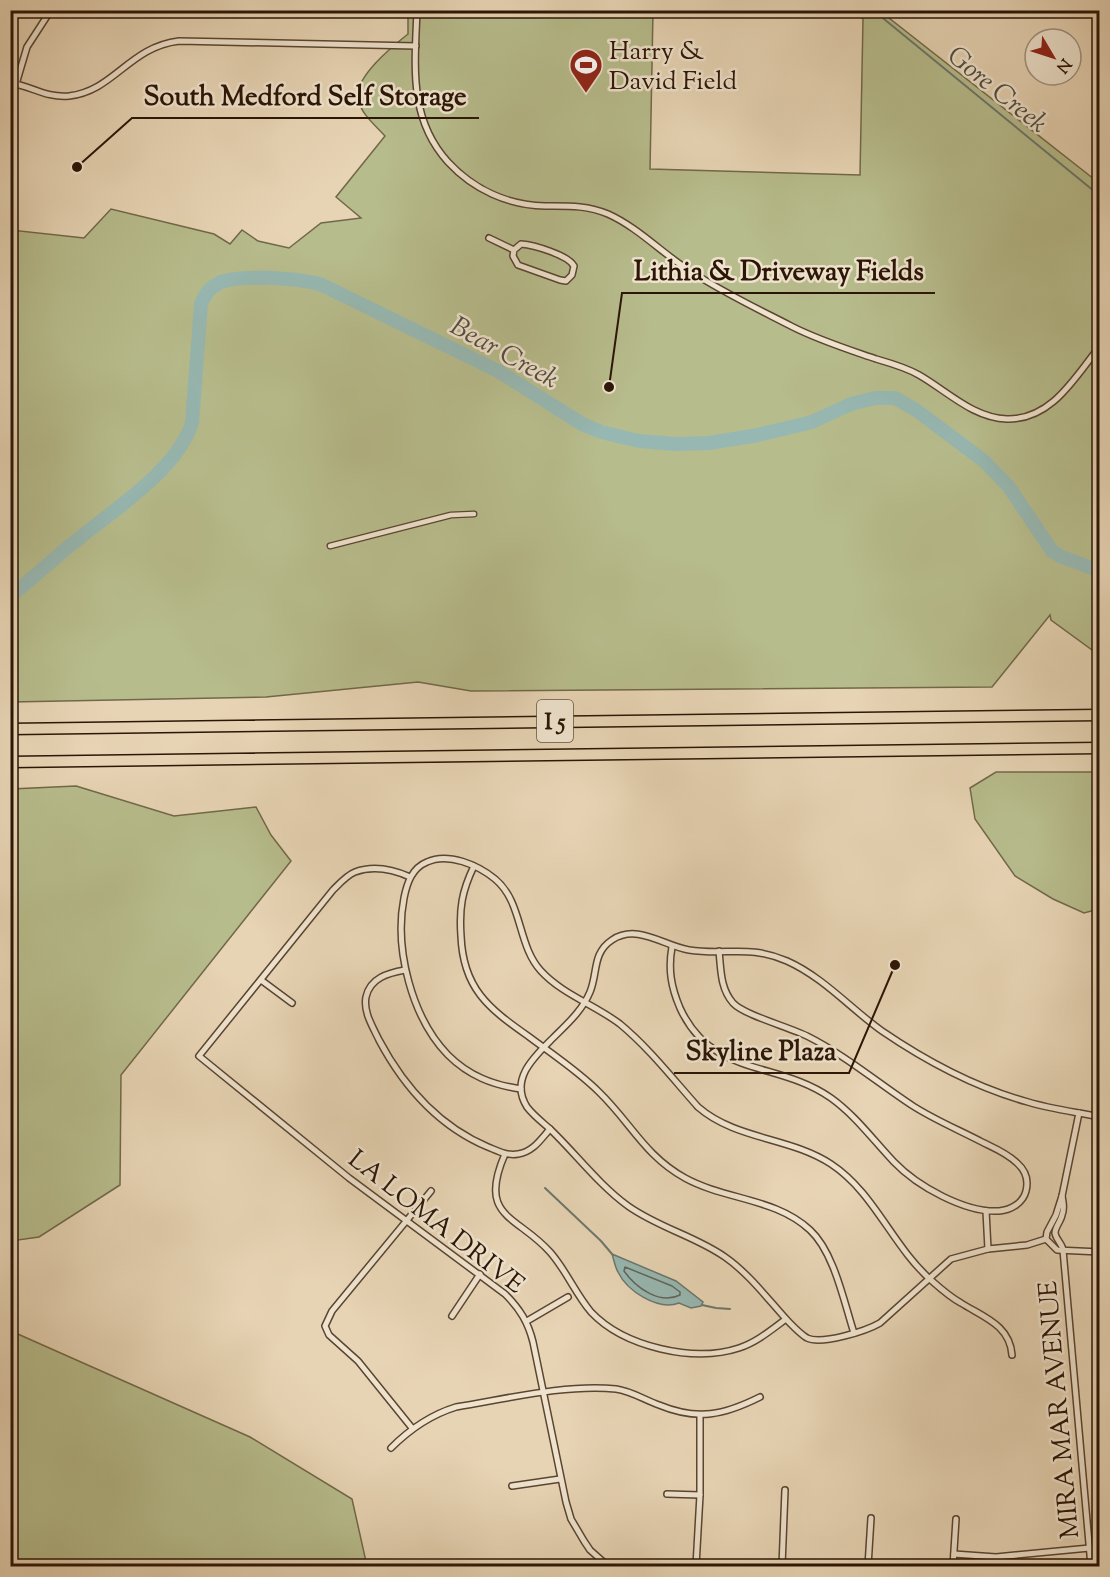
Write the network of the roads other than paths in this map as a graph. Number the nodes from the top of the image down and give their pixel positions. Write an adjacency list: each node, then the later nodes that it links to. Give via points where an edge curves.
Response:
1 (51, 10): 4 (street, via 27,47)
2 (417, 10): 3 (street)
3 (416, 46): 4 (street, via 168,42 147,50 106,82 84,93 49,95); 7 (street, via 415,86 427,129 447,160 472,183 491,194 524,204 573,206 606,213 730,294 809,336 914,372 978,412 1011,419 1041,411 1062,394)
4 (13, 84)
5 (489, 238): 6 (street)
6 (514, 250): 6 (street, via 518,265 560,280 566,281 572,275 574,266 569,259 530,245 521,244)
7 (1100, 346)
8 (474, 514): 9 (street, via 451,515)
9 (330, 546)
10 (1100, 715): 11 (highway, I 5)
11 (10, 729)
12 (1100, 748): 13 (highway, I 5)
13 (10, 762)
14 (474, 866): 15 (street, via 436,859 426,862); 20 (street, via 496,879 508,894 530,956 540,970); 22 (street, via 459,908 467,972 478,994 494,1012)
15 (410, 877): 18 (street, via 400,927); 19 (street, via 387,868 353,872 333,890)
16 (672, 947): 17 (street); 20 (street, via 642,934 625,934 611,940 597,958); 30 (street, via 669,973 674,995 686,1022 702,1041 742,1065 816,1088 852,1115 906,1173 946,1198)
17 (719, 951): 24 (street, via 762,952 790,963 899,1042 940,1066 1011,1097); 30 (street, via 724,988 738,1007 823,1045 914,1106 1009,1156 1020,1166 1026,1174 1023,1199 1004,1211)
18 (405, 970): 23 (street, via 429,1029 448,1054 477,1077); 27 (street, via 381,977 369,989 365,1006 393,1065 416,1096 449,1125)
19 (261, 980): 21 (street); 31 (street, LA LOMA DRIVE, via 199,1056 349,1178)
20 (585, 1002): 22 (street); 37 (street, via 633,1035 709,1117 738,1131 809,1152 842,1172 863,1191)
21 (292, 1003)
22 (543, 1048): 23 (street, via 526,1068); 42 (street, via 599,1092 648,1150 669,1168 704,1187 783,1212 812,1231 826,1250)
23 (521, 1089): 26 (street, via 527,1107)
24 (1079, 1113): 25 (street); 29 (street, MIRA MAR AVENUE)
25 (1100, 1117)
26 (550, 1129): 27 (street, via 533,1148 516,1155); 40 (street, via 626,1204 660,1226 725,1257)
27 (505, 1154): 40 (street, via 496,1184 500,1207 549,1250 581,1299 612,1330 679,1352 721,1352 757,1340)
28 (431, 1191): 31 (street)
29 (1062, 1196): 32 (street, MIRA MAR AVENUE); 34 (street, MIRA MAR AVENUE, via 1064,1206 1055,1232)
30 (986, 1211): 33 (street)
31 (406, 1219): 36 (street, LA LOMA DRIVE); 47 (street, via 332,1311 325,1326 329,1335 358,1360)
32 (1046, 1239): 33 (street); 34 (street, MIRA MAR AVENUE, via 1057,1250)
33 (988, 1249): 37 (street, via 951,1259)
34 (1063, 1250): 35 (street); 57 (street, MIRA MAR AVENUE)
35 (1100, 1252)
36 (480, 1274): 39 (street); 41 (street, LA LOMA DRIVE, via 505,1294)
37 (929, 1279): 42 (street, via 880,1323); 43 (street, via 1001,1328)
38 (568, 1297): 41 (street)
39 (452, 1316)
40 (786, 1319): 42 (street, via 811,1339 826,1340)
41 (527, 1321): 44 (street, LA LOMA DRIVE)
42 (854, 1333)
43 (1012, 1355)
44 (544, 1393): 46 (street, via 618,1389 679,1412); 47 (street, via 456,1407); 49 (street, LA LOMA DRIVE)
45 (760, 1397): 46 (street, via 738,1408)
46 (700, 1415): 53 (street)
47 (412, 1428): 48 (street)
48 (391, 1448)
49 (560, 1479): 50 (street); 59 (street, LA LOMA DRIVE, via 577,1530 590,1550)
50 (512, 1486)
51 (785, 1490): 61 (street)
52 (667, 1494): 53 (street)
53 (700, 1495): 60 (street)
54 (871, 1518): 62 (street)
55 (956, 1519): 58 (street)
56 (1100, 1547): 57 (street)
57 (1090, 1548): 58 (street, via 996,1557); 64 (street, MIRA MAR AVENUE)
58 (954, 1554): 63 (street)
59 (608, 1566)
60 (696, 1566)
61 (782, 1566)
62 (868, 1566)
63 (952, 1566)
64 (1091, 1566)

